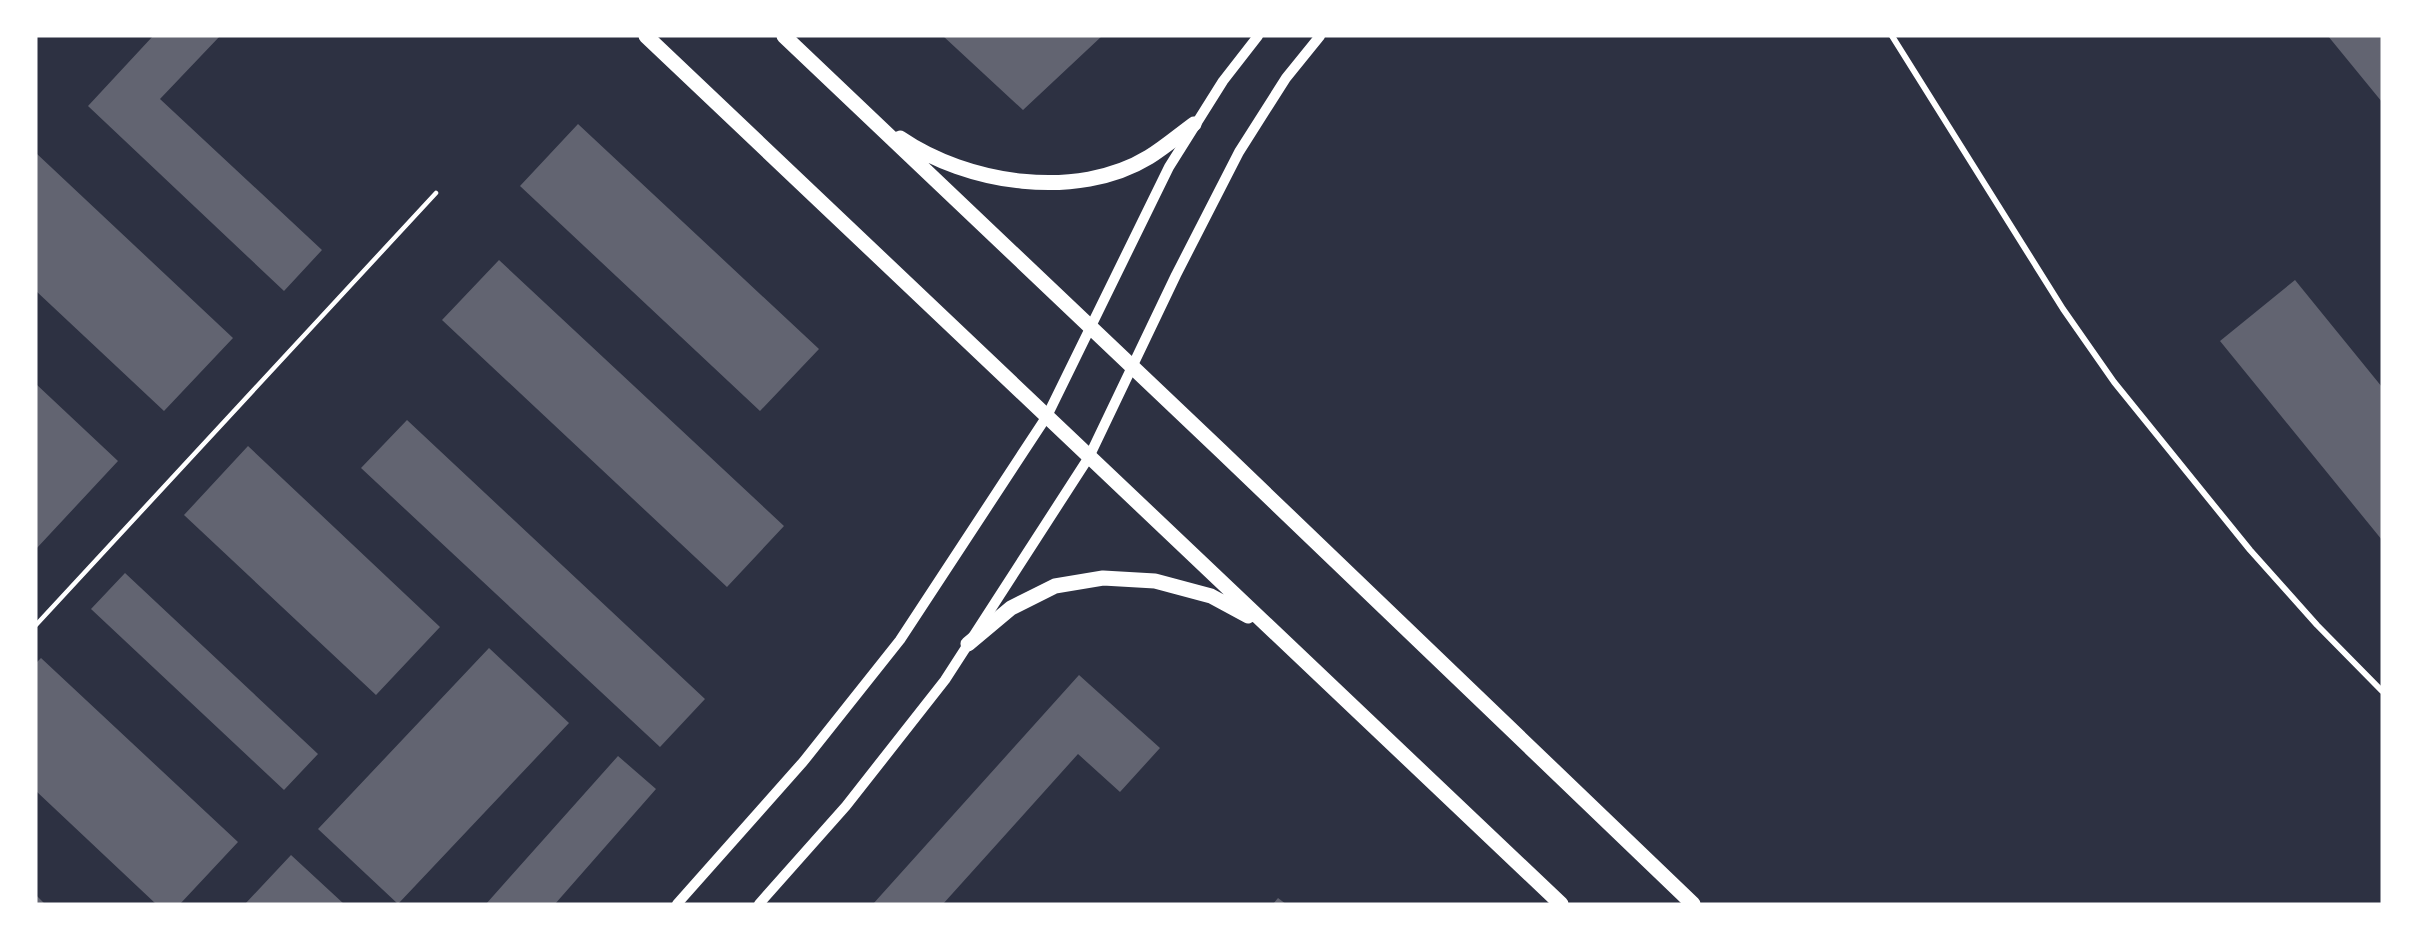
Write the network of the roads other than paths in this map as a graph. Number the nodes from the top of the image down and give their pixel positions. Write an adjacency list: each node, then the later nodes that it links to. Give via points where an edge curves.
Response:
1 (646, 36): 11 (main road)
2 (784, 36): 6 (main road)
3 (1258, 36): 7 (street)
4 (1320, 36): 10 (street, via 1286,78 1239,152)
5 (1892, 36): 16 (street, via 2063,309 2114,382 2250,550)
6 (868, 116): 7 (main road, via 946,163 991,177 1031,182 1073,181 1110,173 1148,158); 9 (main road)
7 (1194, 124): 9 (street, via 1169,167)
8 (436, 193): 13 (lane)
9 (1092, 328): 10 (main road); 11 (street)
10 (1132, 366): 12 (street); 20 (main road)
11 (1047, 416): 12 (main road); 17 (street, via 900,640 803,762)
12 (1089, 457): 14 (main road); 15 (street)
13 (36, 626)
14 (1269, 628): 15 (main road, via 1212,596 1155,581 1103,578 1055,586 1011,608); 19 (main road)
15 (968, 644): 18 (street, via 945,680 846,806)
16 (2382, 691)
17 (677, 904)
18 (759, 904)
19 (1561, 904)
20 (1693, 904)

